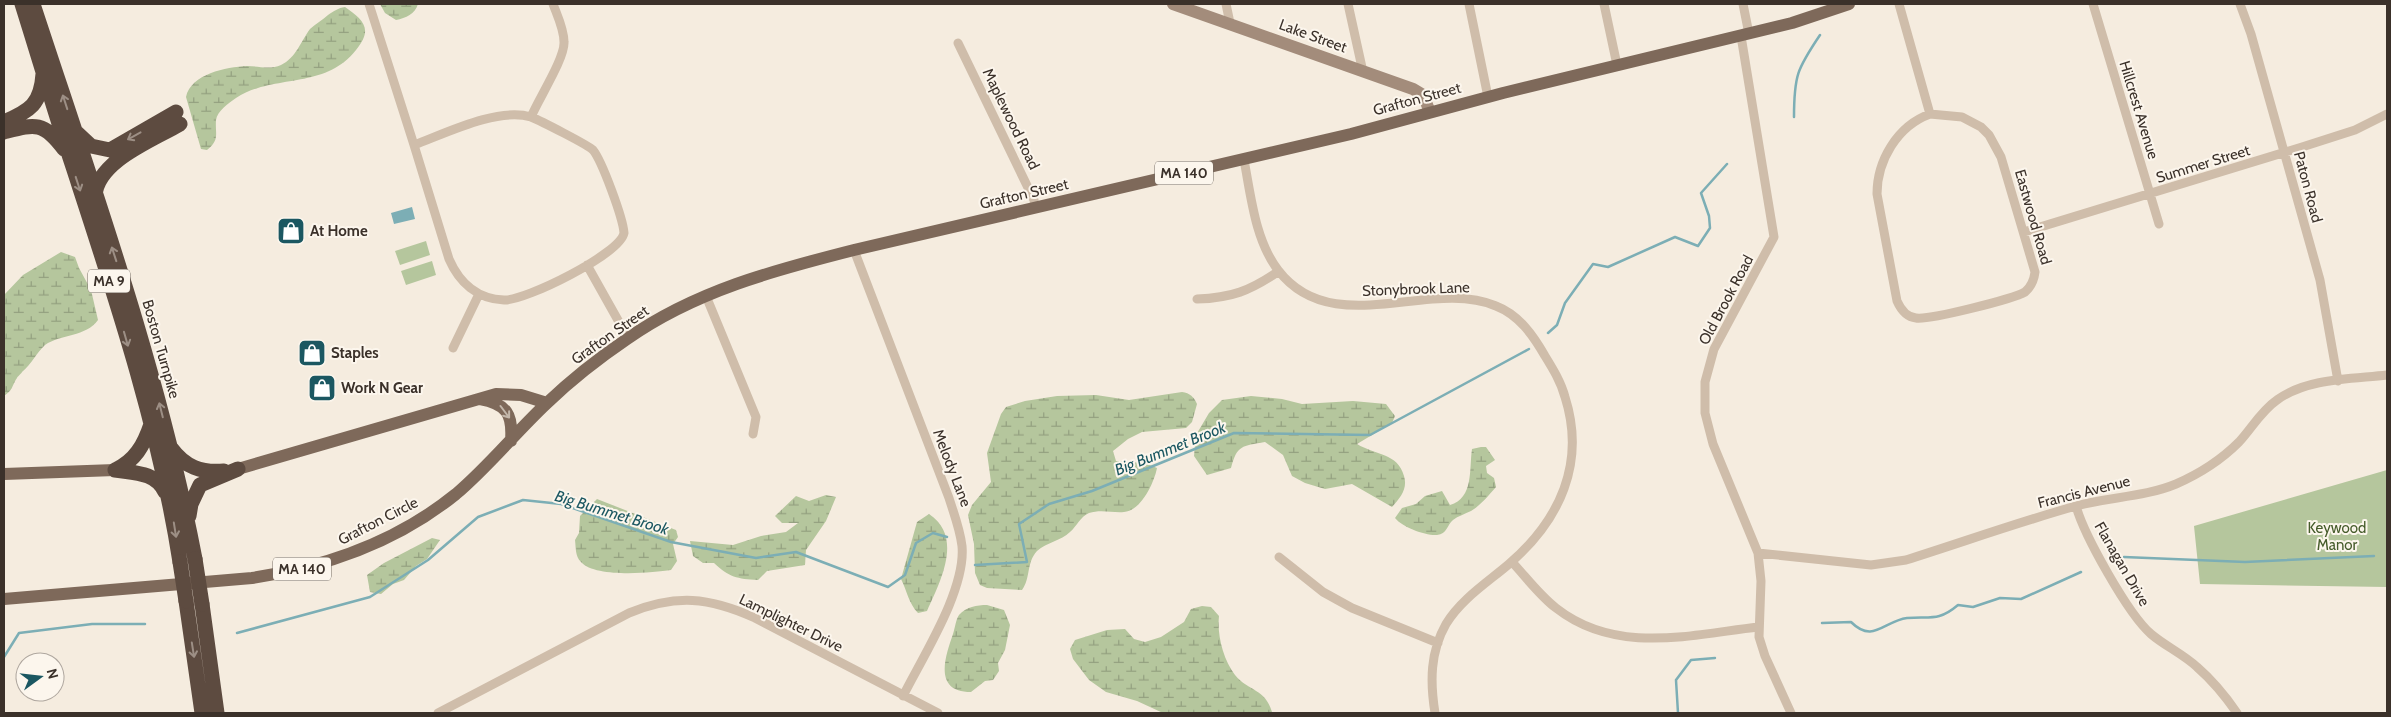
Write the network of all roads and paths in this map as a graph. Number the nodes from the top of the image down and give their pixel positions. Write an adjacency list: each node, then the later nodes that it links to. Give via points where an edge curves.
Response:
1 (22, 4): 19 (highway, Boston Turnpike / MA 9)
2 (33, 4): 27 (highway, Boston Turnpike / MA 9, one-way to 2)
3 (369, 4): 29 (street)
4 (553, 4): 25 (street, via 564,38 563,50)
5 (1173, 4): 15 (street, Lake Street)
6 (1226, 4): 15 (street)
7 (1348, 4): 20 (street)
8 (1469, 4): 21 (street)
9 (1604, 4): 18 (street)
10 (1743, 4): 16 (street, Old Brook Road)
11 (1849, 4): 16 (main road, Grafton Street / MA 140)
12 (1898, 4): 23 (street)
13 (2093, 4): 33 (street, Hillcrest Avenue)
14 (2240, 4): 30 (street, Paton Road)
15 (1230, 23): 20 (street, Lake Street)
16 (1745, 35): 18 (main road, Grafton Street / MA 140); 60 (street, Old Brook Road, via 1774,237 1714,349 1704,399 1713,444)
17 (958, 43): 35 (street, Maplewood Road)
18 (1617, 65): 21 (main road, Grafton Street / MA 140)
19 (43, 70): 26 (highway, via 37,100 26,112); 31 (highway, Boston Turnpike / MA 9)
20 (1363, 72): 22 (street, Lake Street, via 1421,93)
21 (1488, 97): 22 (main road, Grafton Street / MA 140)
22 (1430, 112): 32 (main road, Grafton Street / MA 140)
23 (1930, 114): 37 (street, Eastwood Road, via 1962,117 1981,126 1989,135 2001,157); 37 (street, Eastwood Road, via 1914,121 1894,143 1880,167 1877,180 1894,292 1900,308 1910,317 1923,318 2023,293 2033,282 2035,272)
24 (2387, 114): 30 (street, Summer Street, via 2354,130)
25 (531, 117): 29 (street, via 514,114 491,118); 39 (street, via 589,147 603,170 623,223 624,233 616,246)
26 (4, 122)
27 (74, 130): 34 (highway, Boston Turnpike / MA 9); 34 (highway, one-way to 27, via 100,179 113,164 178,118 110,150 91,146)
28 (4, 132): 31 (highway, via 34,125 42,127 53,134)
29 (414, 145): 41 (street, via 452,266 462,282)
30 (2285, 153): 33 (street, Summer Street); 47 (street, Paton Road, via 2325,302)
31 (69, 156): 50 (highway, Boston Turnpike / MA 9, one-way to 50, via 105,265)
32 (1244, 160): 35 (main road, Grafton Street / MA 140); 40 (street, Stonybrook Lane, via 1261,236)
33 (2151, 194): 36 (street, Hillcrest Avenue); 37 (street, Summer Street)
34 (95, 196): 53 (highway, Boston Turnpike / MA 9, one-way to 34)
35 (1036, 208): 38 (main road, Grafton Street / MA 140)
36 (2159, 224)
37 (2024, 232)
38 (854, 250): 42 (main road, Grafton Street / MA 140, via 737,282); 66 (street, Melody Lane, via 948,498 962,547 958,585)
39 (587, 266): 41 (street, via 518,298 499,300); 44 (street)
40 (1279, 271): 43 (street, via 1240,293); 62 (street, Stonybrook Lane, via 1303,293 1327,302 1352,305 1478,300 1514,316 1529,331 1565,396 1572,440 1571,462 1565,488 1547,524)
41 (479, 294): 45 (street)
42 (706, 296): 44 (main road, Grafton Street / MA 140); 51 (street, via 756,417)
43 (1197, 299)
44 (628, 338): 49 (main road, Grafton Street / MA 140)
45 (453, 348)
46 (2387, 375): 47 (street, Francis Avenue)
47 (2338, 381): 58 (street, Francis Avenue, via 2303,388 2277,400 2260,415 2239,442 2209,467 2186,480 2155,490)
48 (477, 399): 49 (main road, via 512,393); 52 (main road, one-way to 52, via 504,408 512,425); 54 (main road)
49 (547, 403): 52 (main road, Grafton Circle / MA 140)
50 (150, 424): 55 (highway, via 138,452); 57 (highway, Boston Turnpike / MA 9)
51 (753, 434)
52 (511, 441): 63 (main road, Grafton Circle / MA 140, via 466,486 431,512 332,561 283,574 252,578)
53 (170, 446): 54 (highway, via 194,469 210,472); 59 (highway, Boston Turnpike / MA 9)
54 (238, 469): 59 (highway, via 200,485 191,504)
55 (115, 470): 56 (main road); 57 (highway, via 153,478)
56 (4, 474)
57 (167, 496): 67 (highway, Boston Turnpike / MA 9, one-way to 67, bridge)
58 (2076, 506): 60 (street, Francis Avenue, via 1885,564); 73 (street, Flanagan Drive, via 2103,562 2141,624 2212,681)
59 (188, 522): 68 (highway, Boston Turnpike / MA 9, bridge)
60 (1758, 553): 64 (street, Old Brook Road, via 1761,574)
61 (1279, 557): 65 (street, via 1323,592 1352,608)
62 (1512, 562): 64 (street, via 1555,608 1598,632 1638,639); 65 (street, Stonybrook Lane, via 1455,612)
63 (4, 599)
64 (1758, 627): 72 (street, Old Brook Road, via 1761,647)
65 (1438, 643): 71 (street, Stonybrook Lane, via 1430,678)
66 (903, 696): 69 (street, Lamplighter Drive, via 740,611 707,601 677,600 629,614); 70 (street, Lamplighter Drive)
67 (202, 713)
68 (217, 713)
69 (438, 713)
70 (938, 713)
71 (1435, 713)
72 (1791, 713)
73 (2236, 713)

